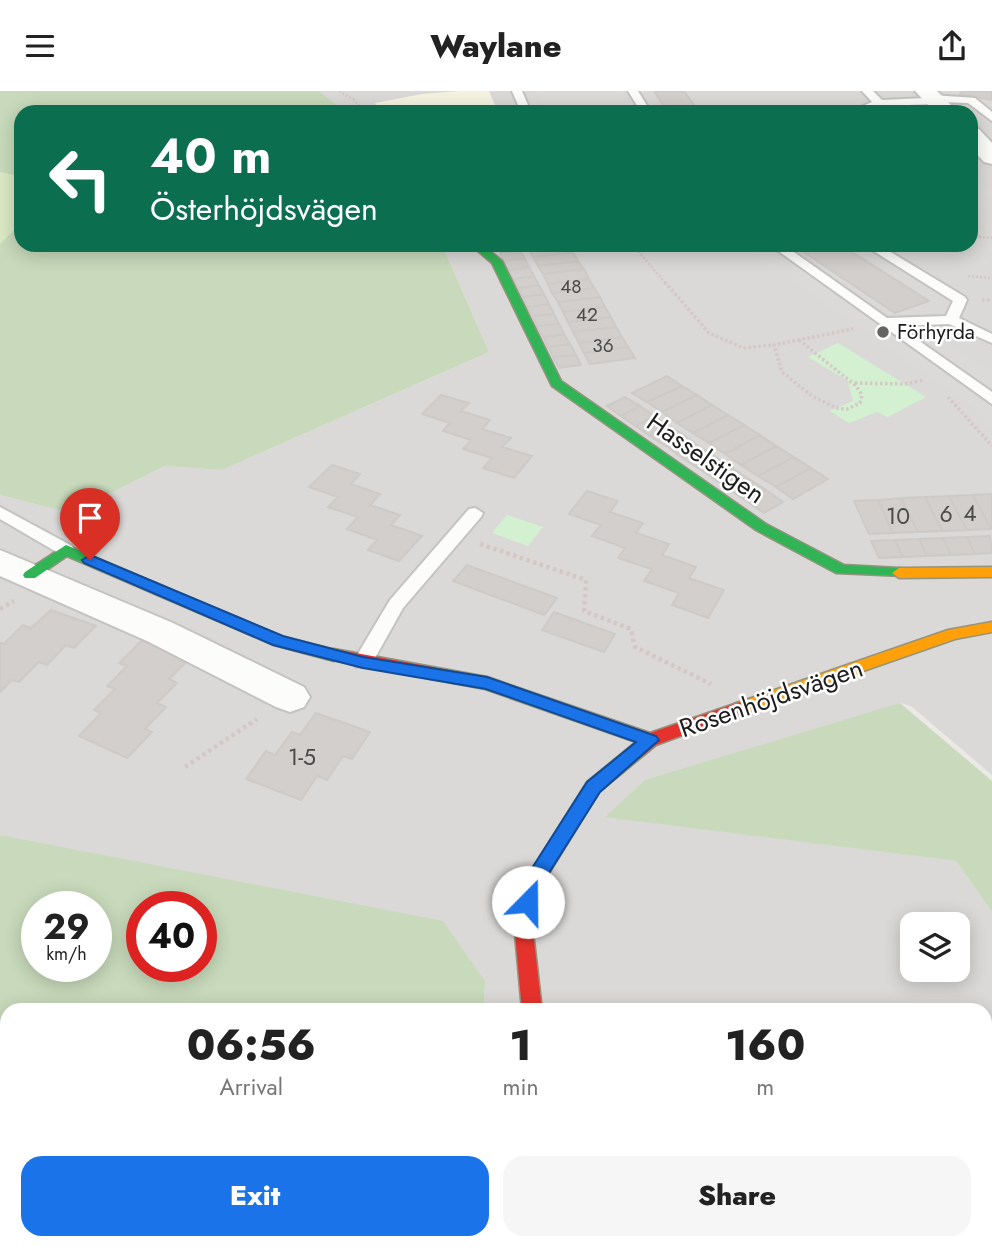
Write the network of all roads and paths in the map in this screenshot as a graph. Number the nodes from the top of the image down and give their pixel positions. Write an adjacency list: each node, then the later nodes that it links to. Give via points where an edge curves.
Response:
1 (339, 91): 6 (path)
2 (517, 91): 7 (lane)
3 (867, 91): 5 (lane)
4 (940, 98): 5 (lane); 9 (lane, via 971,100)
5 (879, 103): 8 (lane)
6 (356, 105)
7 (523, 105)
8 (874, 105)
9 (977, 105)
10 (978, 106): 11 (lane)
11 (992, 118)
12 (486, 252): 30 (street, Hasselstigen, via 497,261 556,383 761,527 841,570)
13 (639, 252): 21 (path, via 709,333 743,348)
14 (786, 252): 17 (lane)
15 (881, 252): 16 (lane, via 960,300)
16 (951, 320): 17 (lane); 19 (lane)
17 (886, 321): 24 (lane)
18 (853, 329): 20 (path)
19 (992, 339)
20 (799, 340): 21 (path); 23 (path)
21 (774, 345): 23 (path, via 782,372 836,408 860,403 862,395)
22 (924, 380): 23 (path)
23 (855, 383)
24 (992, 399)
25 (0, 512): 28 (lane)
26 (475, 513): 27 (lane)
27 (456, 535): 32 (lane, via 396,604); 33 (path, via 586,580 584,611 631,629 635,647)
28 (66, 549): 29 (street); 32 (street, via 279,641)
29 (15, 569): 34 (street, via 160,632)
30 (992, 572)
31 (992, 627): 35 (street, Rosenhöjdsvägen, via 953,634)
32 (363, 663): 35 (street, via 487,683)
33 (721, 688)
34 (290, 697): 36 (path)
35 (650, 740): 37 (street, Rosenhöjdsvägen, via 593,787 534,881 523,923)
36 (186, 767)
37 (531, 1003)

